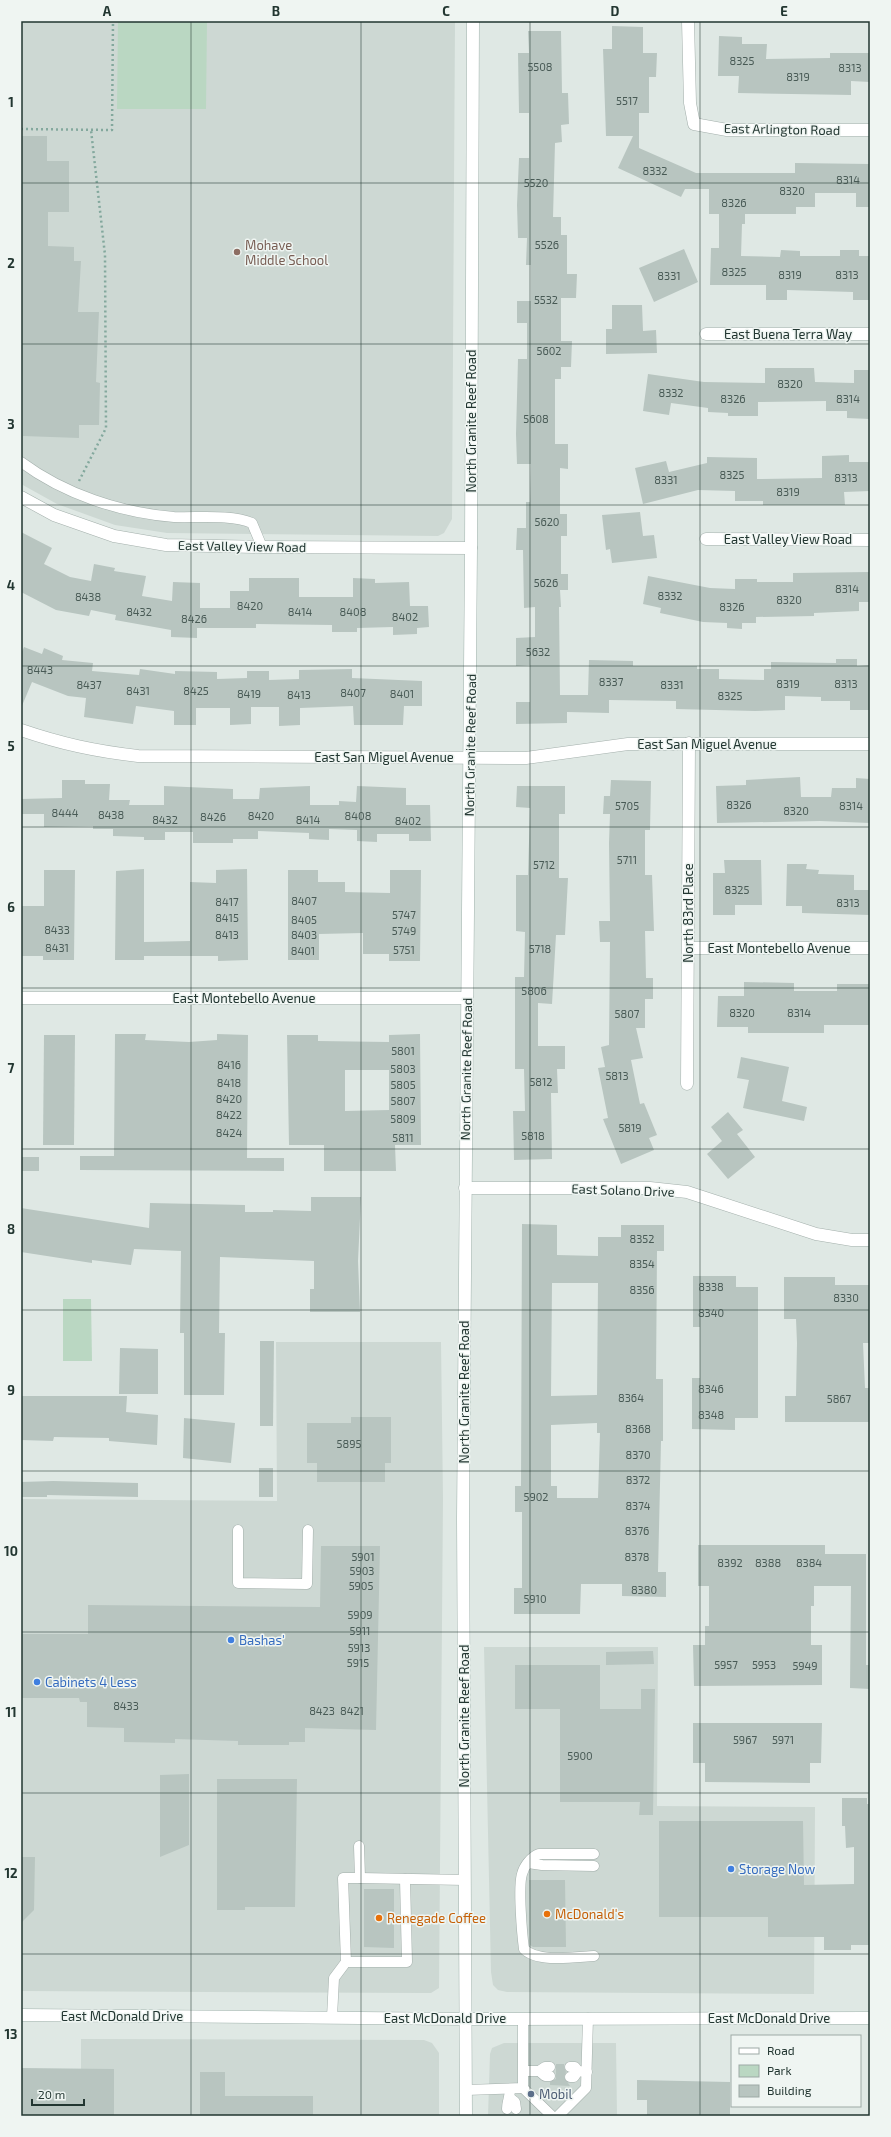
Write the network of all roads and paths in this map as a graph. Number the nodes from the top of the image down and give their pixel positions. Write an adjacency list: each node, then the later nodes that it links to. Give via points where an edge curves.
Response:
1 (113, 21): 5 (path, via 112,130)
2 (473, 21): 15 (street, North Granite Reef Road)
3 (688, 21): 6 (street, East Arlington Road, via 690,103 694,124 727,130)
4 (21, 129): 5 (path)
5 (91, 130): 10 (path, via 105,255 106,428)
6 (870, 130)
7 (706, 334): 8 (street, East Buena Terra Way)
8 (870, 334)
9 (21, 462): 14 (lane, via 74,492 107,504 154,515 240,518 252,522)
10 (77, 485)
11 (21, 497): 14 (street, East Valley View Road, via 54,515 114,536 166,544)
12 (706, 539): 13 (street, East Valley View Road)
13 (870, 540)
14 (262, 547): 15 (street, East Valley View Road)
15 (471, 548): 19 (street, North Granite Reef Road)
16 (21, 730): 19 (street, East San Miguel Avenue, via 98,752 138,756)
17 (688, 743): 18 (street, East San Miguel Avenue); 19 (street, East San Miguel Avenue, via 628,744 526,758); 20 (street, North 83rd Place)
18 (870, 744)
19 (469, 758): 23 (street, North Granite Reef Road)
20 (688, 948): 21 (street, East Montebello Avenue); 24 (street, North 83rd Place)
21 (870, 948)
22 (21, 998): 23 (street, East Montebello Avenue)
23 (467, 998): 25 (street, North Granite Reef Road)
24 (687, 1084)
25 (465, 1188): 26 (street, East Solano Drive, via 650,1188 687,1192 816,1234); 35 (street, North Granite Reef Road)
26 (870, 1240)
27 (238, 1530): 28 (lane, via 238,1583 307,1584)
28 (308, 1530)
29 (359, 1846): 33 (lane)
30 (594, 1854): 31 (lane, via 539,1854)
31 (528, 1863): 32 (lane); 36 (lane, via 521,1876 524,1949 530,1955 541,1958)
32 (594, 1866)
33 (360, 1878): 34 (lane); 37 (lane, via 343,1878)
34 (405, 1879): 35 (lane); 37 (lane, via 408,1962)
35 (465, 1880): 42 (street, North Granite Reef Road)
36 (594, 1956)
37 (346, 1962): 39 (lane, via 334,1978)
38 (21, 2015): 39 (street, East McDonald Drive)
39 (332, 2018): 42 (street, East McDonald Drive)
40 (588, 2018): 41 (street, East McDonald Drive); 43 (street, East McDonald Drive); 52 (lane, via 576,2072 586,2088)
41 (870, 2018)
42 (466, 2019): 43 (street, East McDonald Drive); 47 (street, North Granite Reef Road)
43 (523, 2019): 44 (lane)
44 (524, 2071): 45 (lane, via 539,2071 546,2076); 46 (lane)
45 (550, 2072)
46 (523, 2088): 48 (lane); 51 (lane)
47 (466, 2090): 48 (lane); 50 (street, North Granite Reef Road)
48 (510, 2093): 49 (lane, via 515,2102)
49 (511, 2109)
50 (466, 2116)
51 (552, 2116)
52 (558, 2116)

